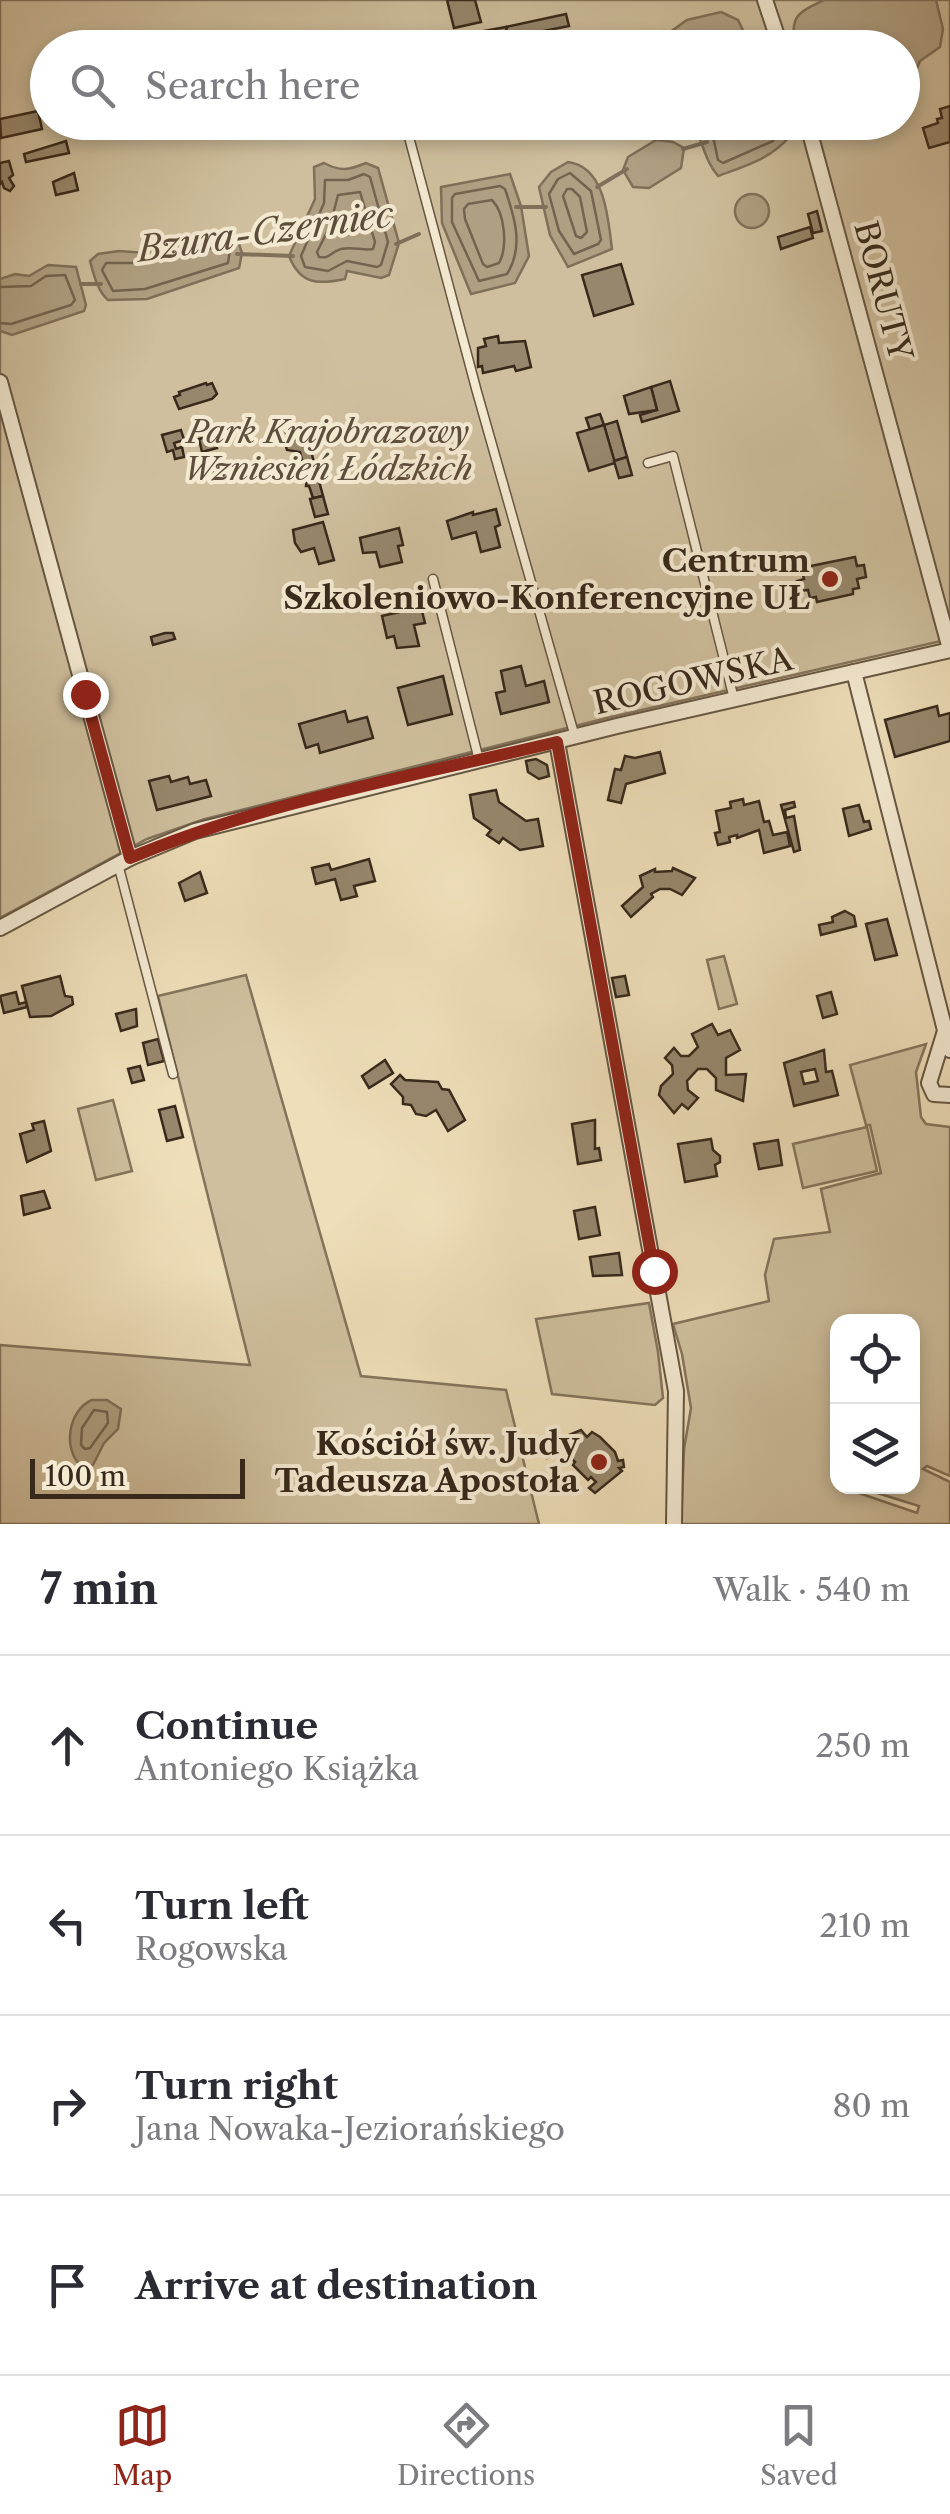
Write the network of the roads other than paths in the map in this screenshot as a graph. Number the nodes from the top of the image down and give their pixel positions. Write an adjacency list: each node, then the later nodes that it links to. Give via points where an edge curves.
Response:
1 (765, 0): 2 (street)
2 (775, 30)
3 (411, 140): 11 (lane)
4 (812, 140): 8 (street, BORUTY)
5 (0, 382): 14 (street)
6 (648, 462): 10 (lane, via 672,456)
7 (432, 579): 13 (lane)
8 (950, 649): 9 (street, ROGOWSKA)
9 (854, 672): 10 (street, ROGOWSKA); 16 (street)
10 (734, 698): 11 (street, ROGOWSKA)
11 (576, 737): 12 (street, ROGOWSKA)
12 (557, 742): 13 (street, ROGOWSKA); 20 (street, via 676,1391)
13 (480, 760): 14 (street, ROGOWSKA, via 265,811)
14 (124, 861): 15 (street, ROGOWSKA); 18 (lane)
15 (0, 928)
16 (946, 1030): 17 (street); 19 (street, via 929,1083 938,1096)
17 (950, 1050)
18 (173, 1074)
19 (950, 1095)
20 (674, 1524)

